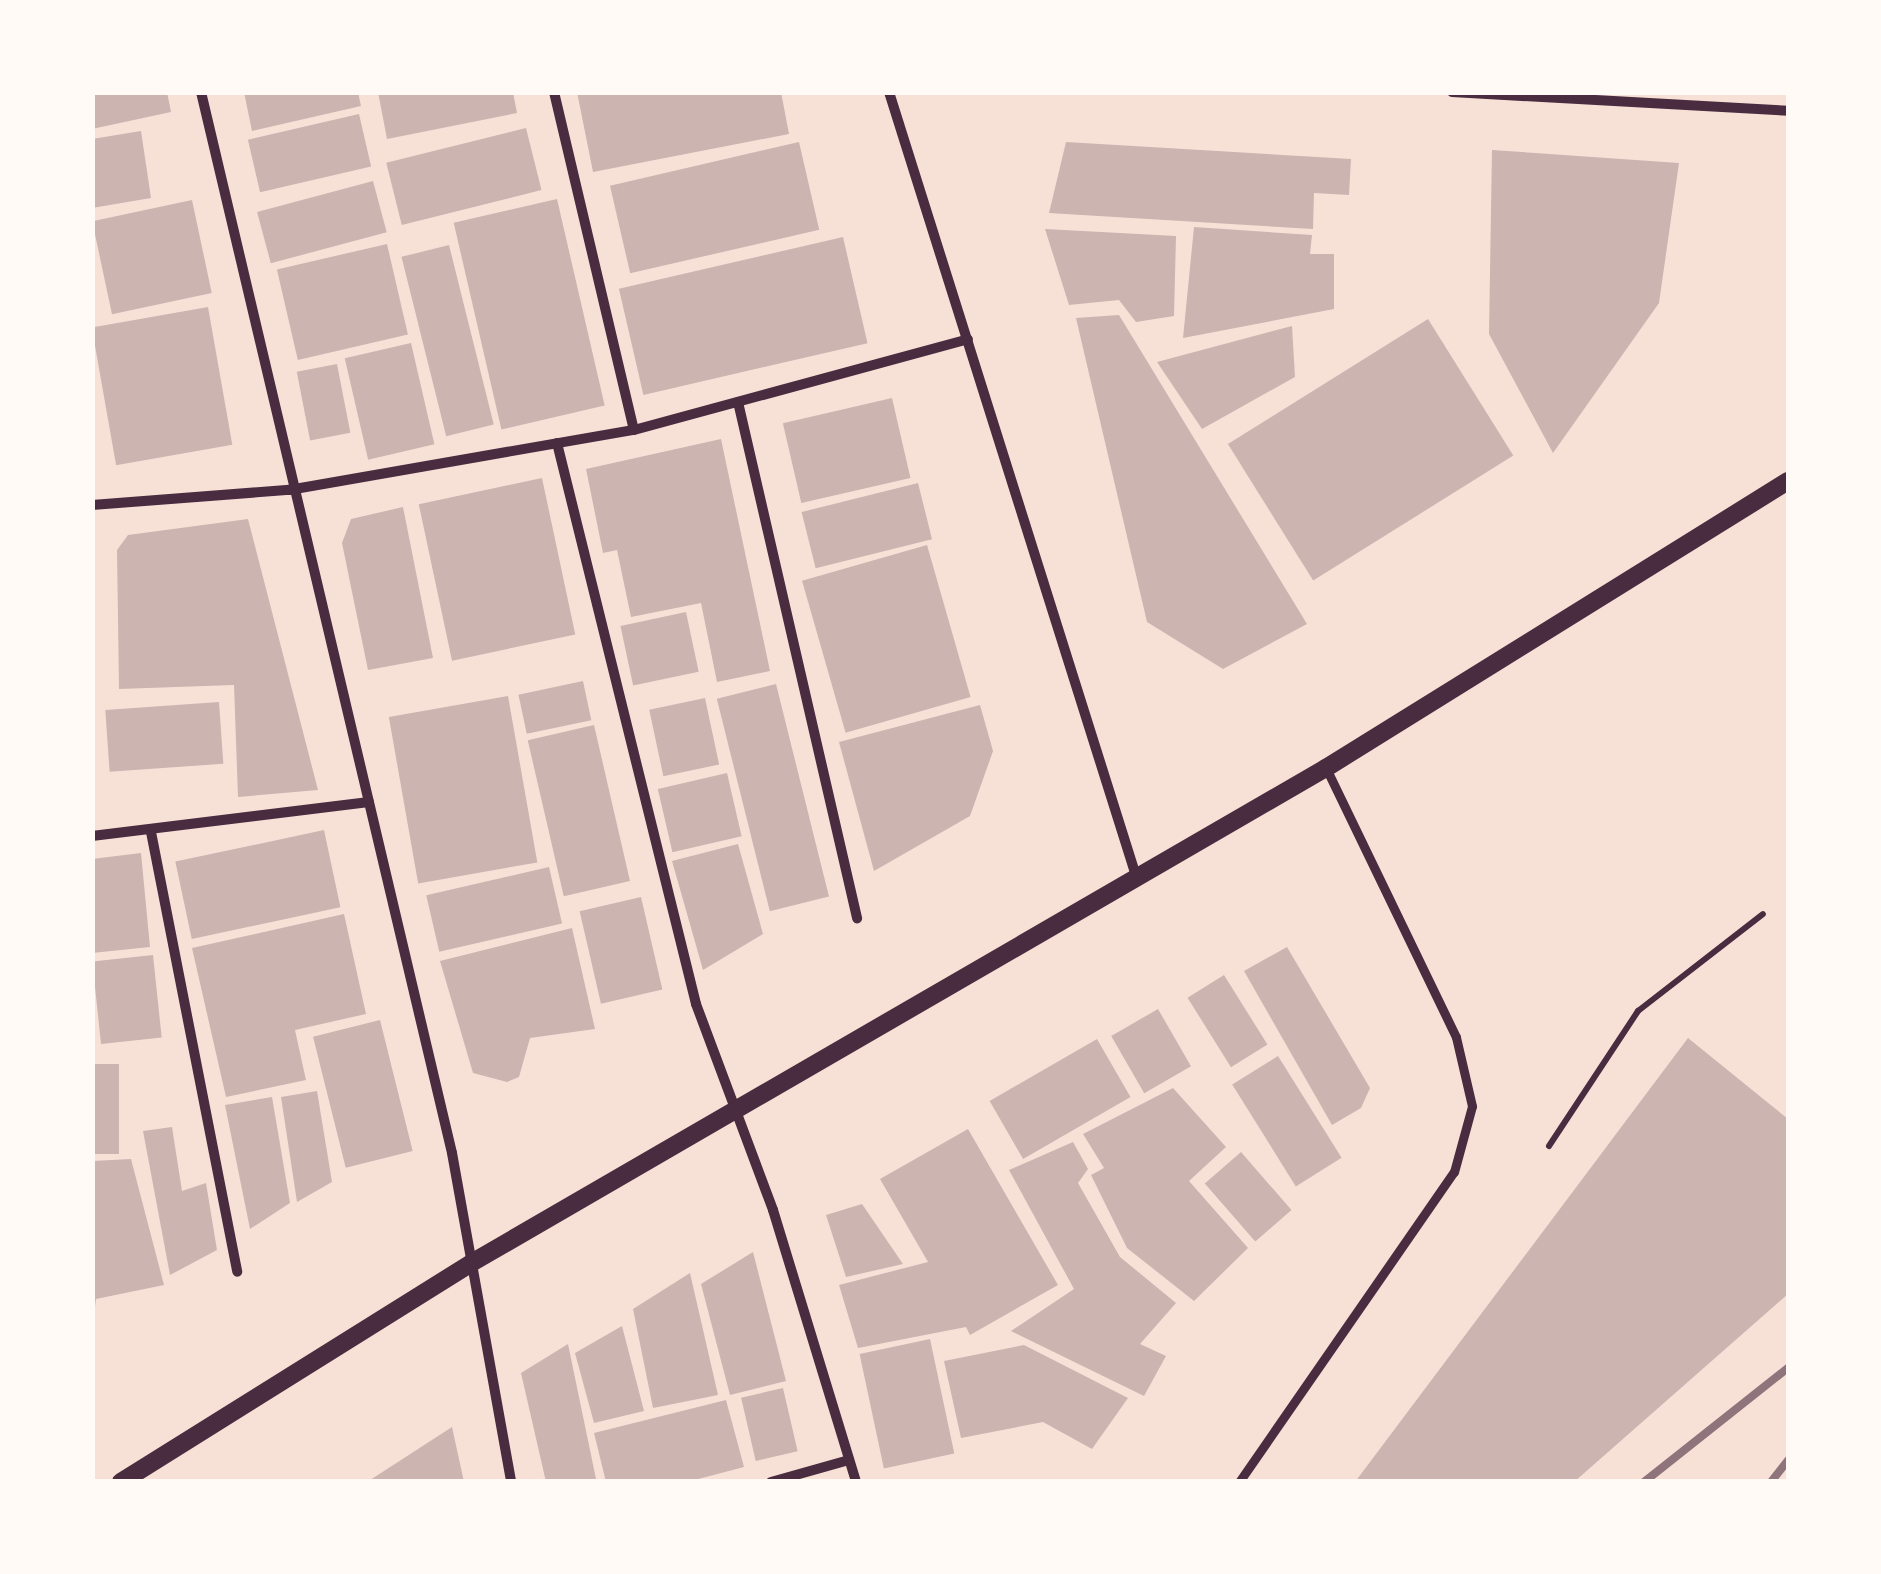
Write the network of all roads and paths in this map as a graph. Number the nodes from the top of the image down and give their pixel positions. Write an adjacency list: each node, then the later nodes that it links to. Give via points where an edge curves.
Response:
1 (201, 92): 11 (street)
2 (554, 92): 8 (street)
3 (889, 92): 6 (street)
4 (1452, 92): 5 (street)
5 (1788, 111)
6 (968, 339): 7 (street); 17 (street)
7 (738, 402): 8 (street); 19 (street)
8 (634, 430): 9 (street)
9 (557, 443): 11 (street); 20 (street, via 696,1004)
10 (1788, 482): 13 (street)
11 (288, 490): 12 (street); 14 (street)
12 (92, 505)
13 (1326, 768): 17 (street); 29 (street, via 1456,1037 1472,1106 1454,1172)
14 (368, 802): 15 (street); 22 (street)
15 (151, 832): 16 (street); 23 (street)
16 (92, 836)
17 (1136, 876): 20 (street)
18 (1763, 914): 21 (path, via 1638,1011)
19 (857, 918)
20 (736, 1108): 22 (street); 24 (street)
21 (1549, 1146)
22 (473, 1262): 25 (street); 26 (street)
23 (238, 1272)
24 (849, 1460): 27 (street); 28 (street)
25 (121, 1482)
26 (511, 1482)
27 (771, 1482)
28 (856, 1482)
29 (1239, 1482)

